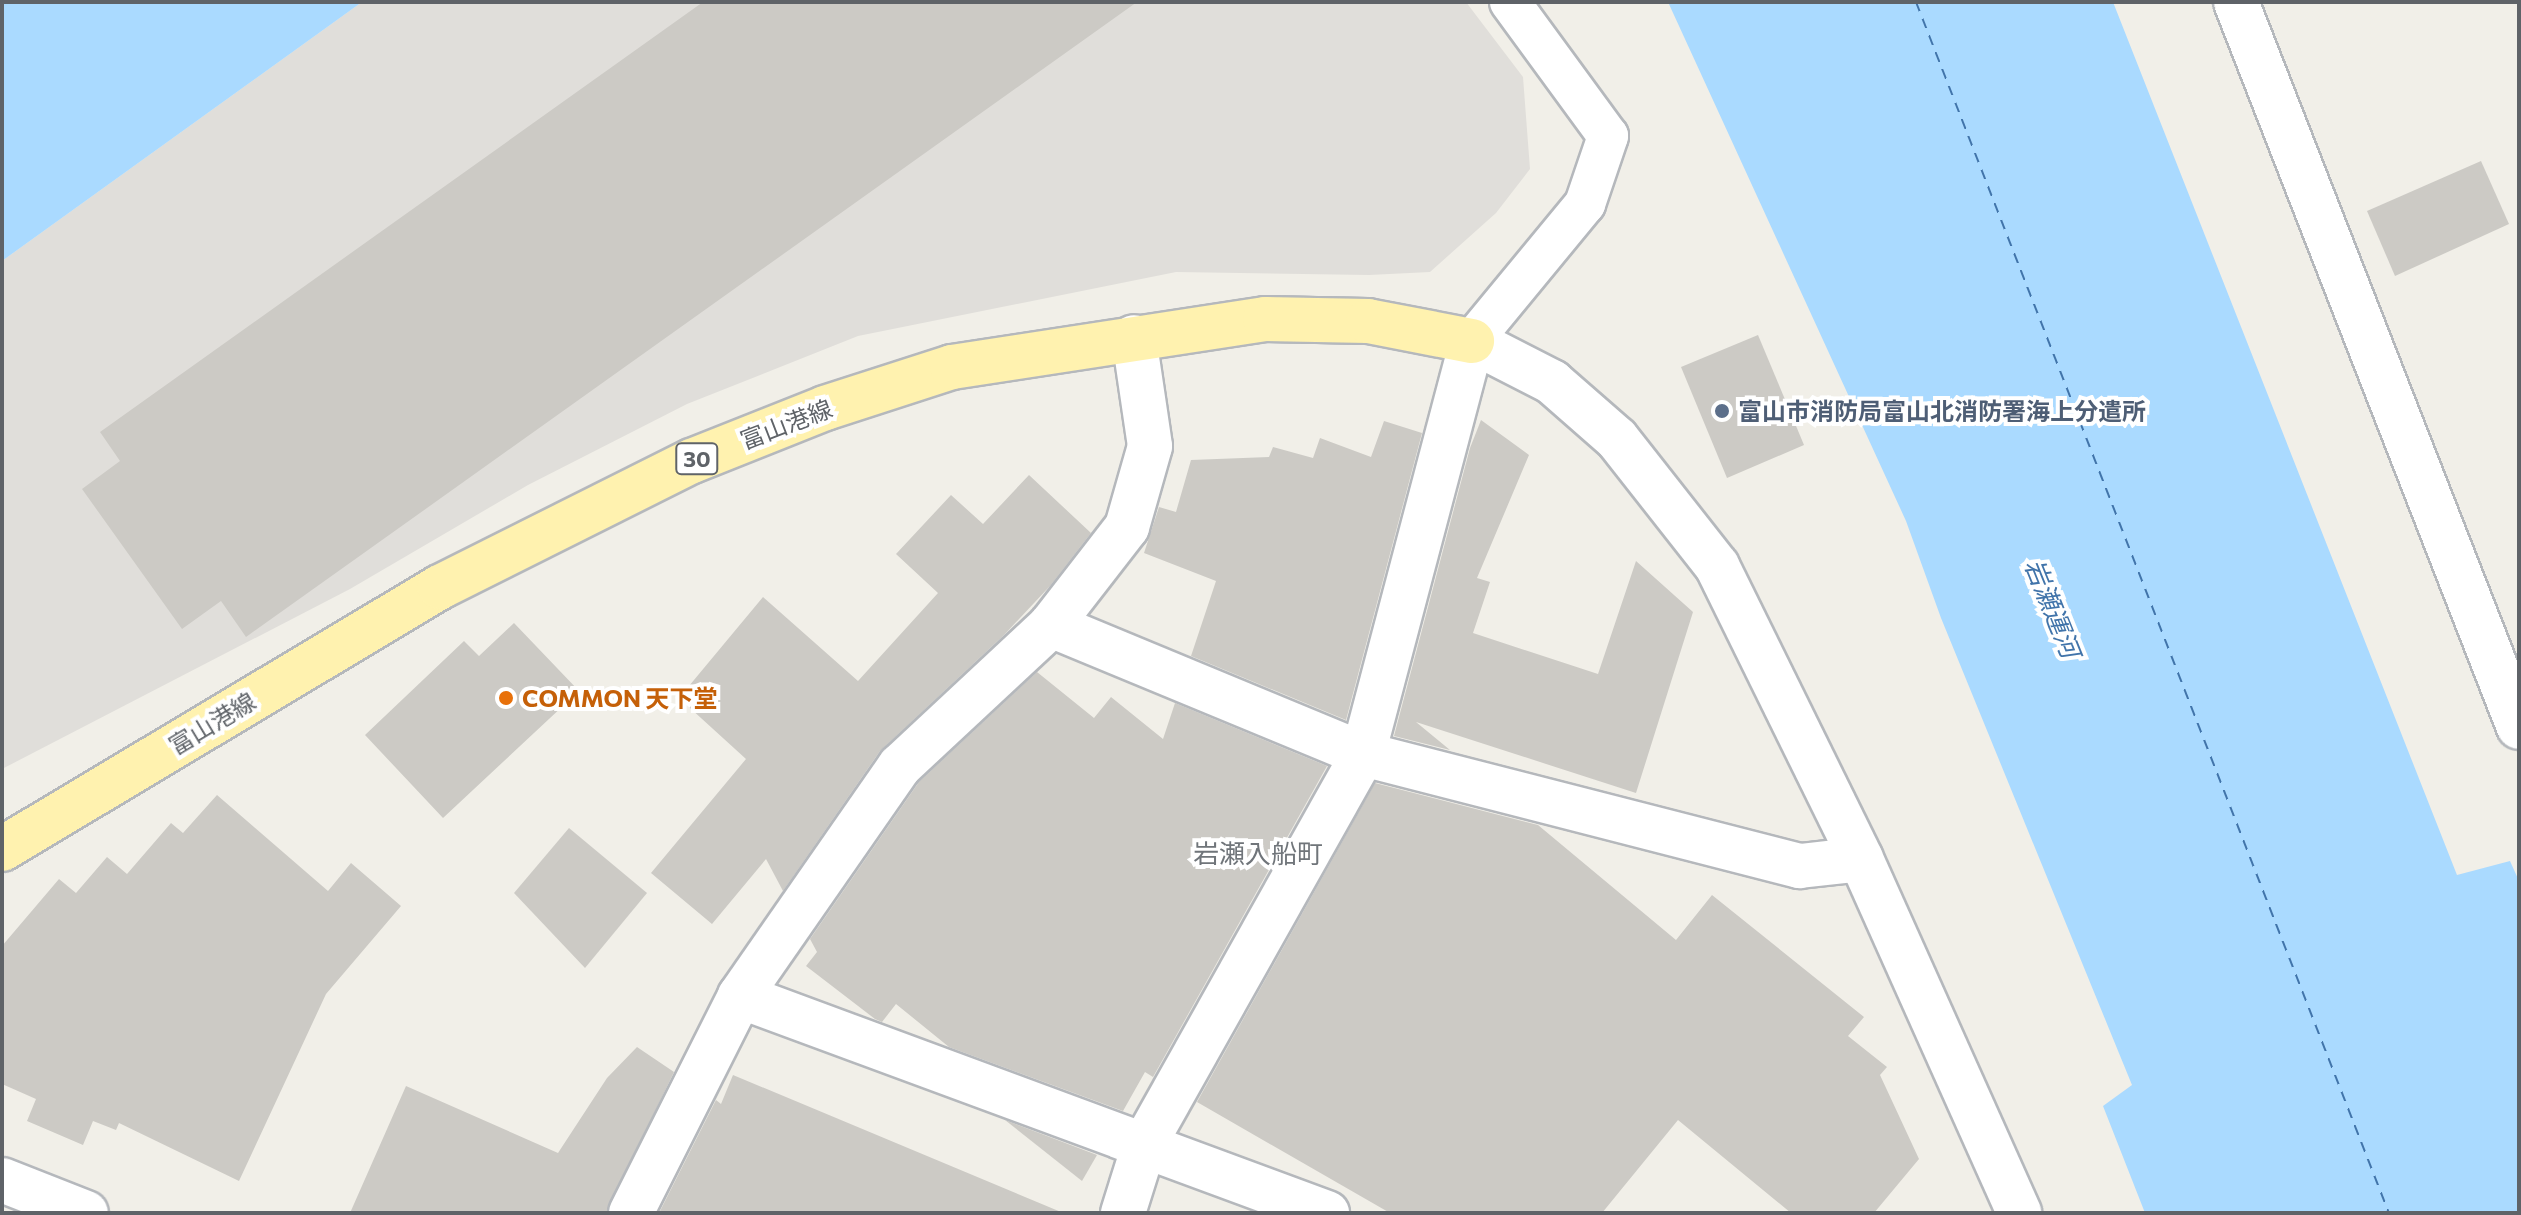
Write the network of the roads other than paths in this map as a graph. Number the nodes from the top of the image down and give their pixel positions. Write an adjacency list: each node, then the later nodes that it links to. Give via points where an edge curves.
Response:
1 (1510, 2): 4 (lane, via 1608,136 1585,204)
2 (2236, 2): 6 (street)
3 (1134, 337): 4 (main road, 富山港線 / 30, via 1265,319 1368,321); 5 (street, via 1150,446 1127,527); 8 (main road, 富山港線 / 30, via 952,367 825,408 692,461 440,587)
4 (1472, 341): 7 (street); 9 (street, via 1552,382 1617,439 1717,566)
5 (1051, 625): 7 (street); 10 (street, via 900,766)
6 (2519, 727)
7 (1363, 754): 9 (street, via 1800,866); 11 (street)
8 (2, 849)
9 (1861, 859): 17 (street)
10 (740, 996): 11 (street); 14 (street)
11 (1145, 1143): 15 (street); 16 (street)
12 (2, 1180): 13 (street)
13 (86, 1213)
14 (631, 1213)
15 (1123, 1213)
16 (1327, 1213)
17 (2019, 1213)

